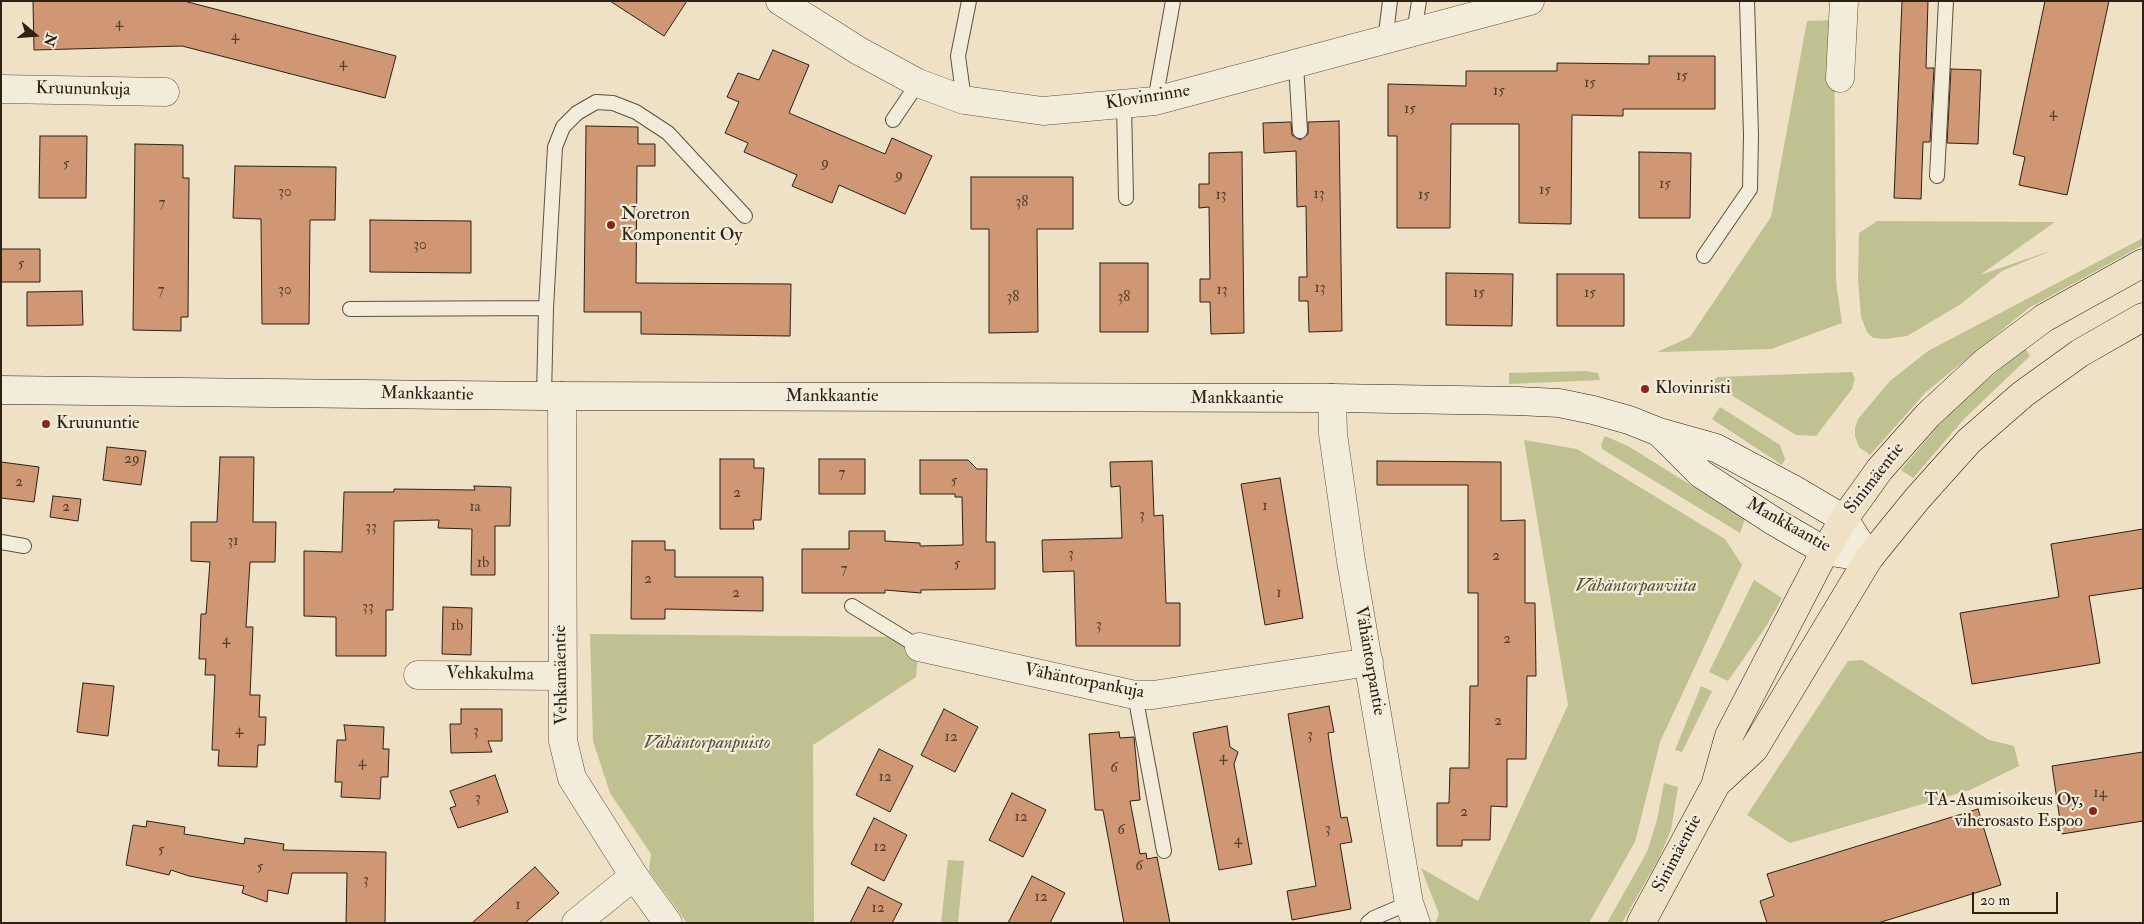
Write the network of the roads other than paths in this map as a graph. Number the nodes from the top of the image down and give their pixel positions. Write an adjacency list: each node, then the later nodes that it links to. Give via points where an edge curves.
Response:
1 (780, 1): 14 (street, Klovinrinne, via 859,51)
2 (969, 1): 17 (lane, via 958,56)
3 (1173, 1): 18 (lane)
4 (1390, 1): 11 (lane)
5 (1419, 1): 10 (lane)
6 (1530, 1): 10 (street, Klovinrinne)
7 (1747, 1): 25 (lane, via 1750,189)
8 (1844, 1): 13 (street)
9 (1946, 1): 22 (lane)
10 (1414, 34): 11 (street, Klovinrinne)
11 (1385, 41): 12 (street, Klovinrinne)
12 (1296, 64): 18 (street, Klovinrinne); 21 (lane)
13 (1840, 78)
14 (918, 83): 17 (street, Klovinrinne); 20 (lane)
15 (1, 89): 16 (street, Kruununkuja)
16 (165, 92)
17 (964, 100): 19 (street, Klovinrinne, via 1043,111)
18 (1155, 101): 19 (street, Klovinrinne)
19 (1124, 104): 23 (lane)
20 (893, 120)
21 (1300, 131)
22 (1937, 176)
23 (1126, 198)
24 (745, 216): 28 (lane, via 668,133 628,109 613,103 596,102 577,113 563,127 555,147)
25 (1704, 256)
26 (2143, 263): 34 (main road, Sinimäentie, via 2044,318 1985,362 1928,415 1880,469)
27 (350, 308): 28 (lane)
28 (546, 308): 31 (lane)
29 (2143, 317): 38 (main road, Sinimäentie, via 2080,353 2023,394 1969,441)
30 (1, 390): 31 (street, Mankkaantie)
31 (553, 396): 32 (street, Mankkaantie); 43 (street, Vehkamäentie)
32 (1332, 398): 33 (street, Mankkaantie, via 1559,403 1629,420); 41 (street, Vähäntorpantie, via 1337,463)
33 (1658, 432): 34 (street, Mankkaantie, via 1716,448); 37 (street, Mankkaantie, via 1701,474)
34 (1844, 519): 37 (main road, Sinimäentie); 38 (street, Mankkaantie)
35 (1, 542): 36 (lane)
36 (24, 546)
37 (1825, 551): 38 (street, Mankkaantie); 45 (main road, Sinimäentie, via 1729,736)
38 (1869, 558): 45 (main road, Sinimäentie, via 1754,749)
39 (852, 606): 40 (lane)
40 (919, 647): 44 (street, Vähäntorpankuja)
41 (1369, 662): 44 (street, Vähäntorpankuja, via 1153,695); 48 (street, Vähäntorpantie)
42 (418, 674): 43 (street, Vehkakulma)
43 (562, 676): 47 (street, Vehkamäentie, via 563,742 572,778)
44 (1134, 695): 46 (lane)
45 (1715, 786): 52 (main road, Sinimäentie)
46 (1164, 850)
47 (634, 876): 49 (street); 50 (street, Vehkamäentie)
48 (1413, 913): 51 (lane, via 1374,918)
49 (576, 923)
50 (668, 923)
51 (1368, 923)
52 (1641, 923)

